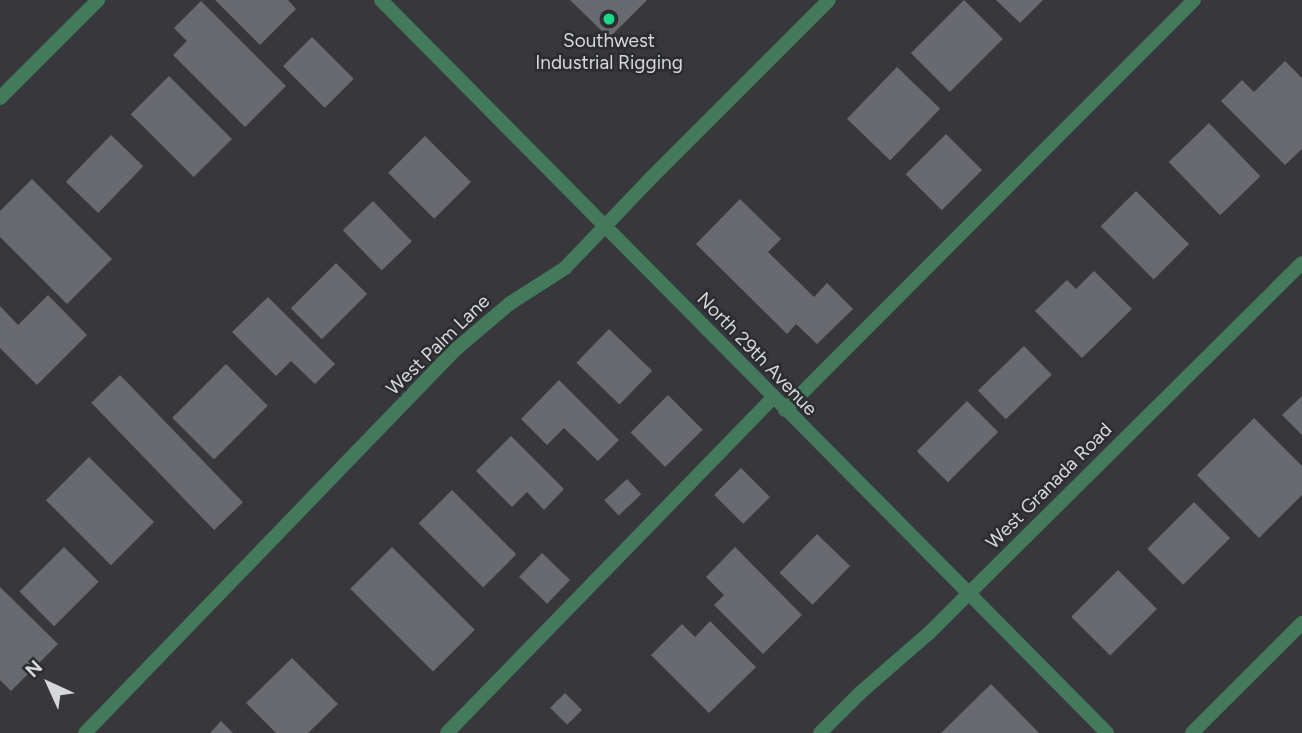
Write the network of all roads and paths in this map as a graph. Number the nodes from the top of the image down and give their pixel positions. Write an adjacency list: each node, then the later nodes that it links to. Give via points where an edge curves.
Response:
1 (98, 0): 5 (street)
2 (381, 0): 6 (street, North 29th Avenue)
3 (829, 0): 6 (street, West Palm Lane)
4 (1194, 0): 9 (street)
5 (0, 98)
6 (605, 226): 8 (street, North 29th Avenue); 12 (street, West Palm Lane, via 565,268 509,304 456,350)
7 (1302, 263): 10 (street, West Granada Road)
8 (773, 398): 9 (street, North 29th Avenue); 13 (street)
9 (785, 410): 10 (street, North 29th Avenue)
10 (968, 593): 14 (street, West Granada Road); 15 (street, North 29th Avenue)
11 (1302, 623): 16 (street)
12 (85, 733)
13 (447, 733)
14 (820, 733)
15 (1107, 733)
16 (1192, 733)

